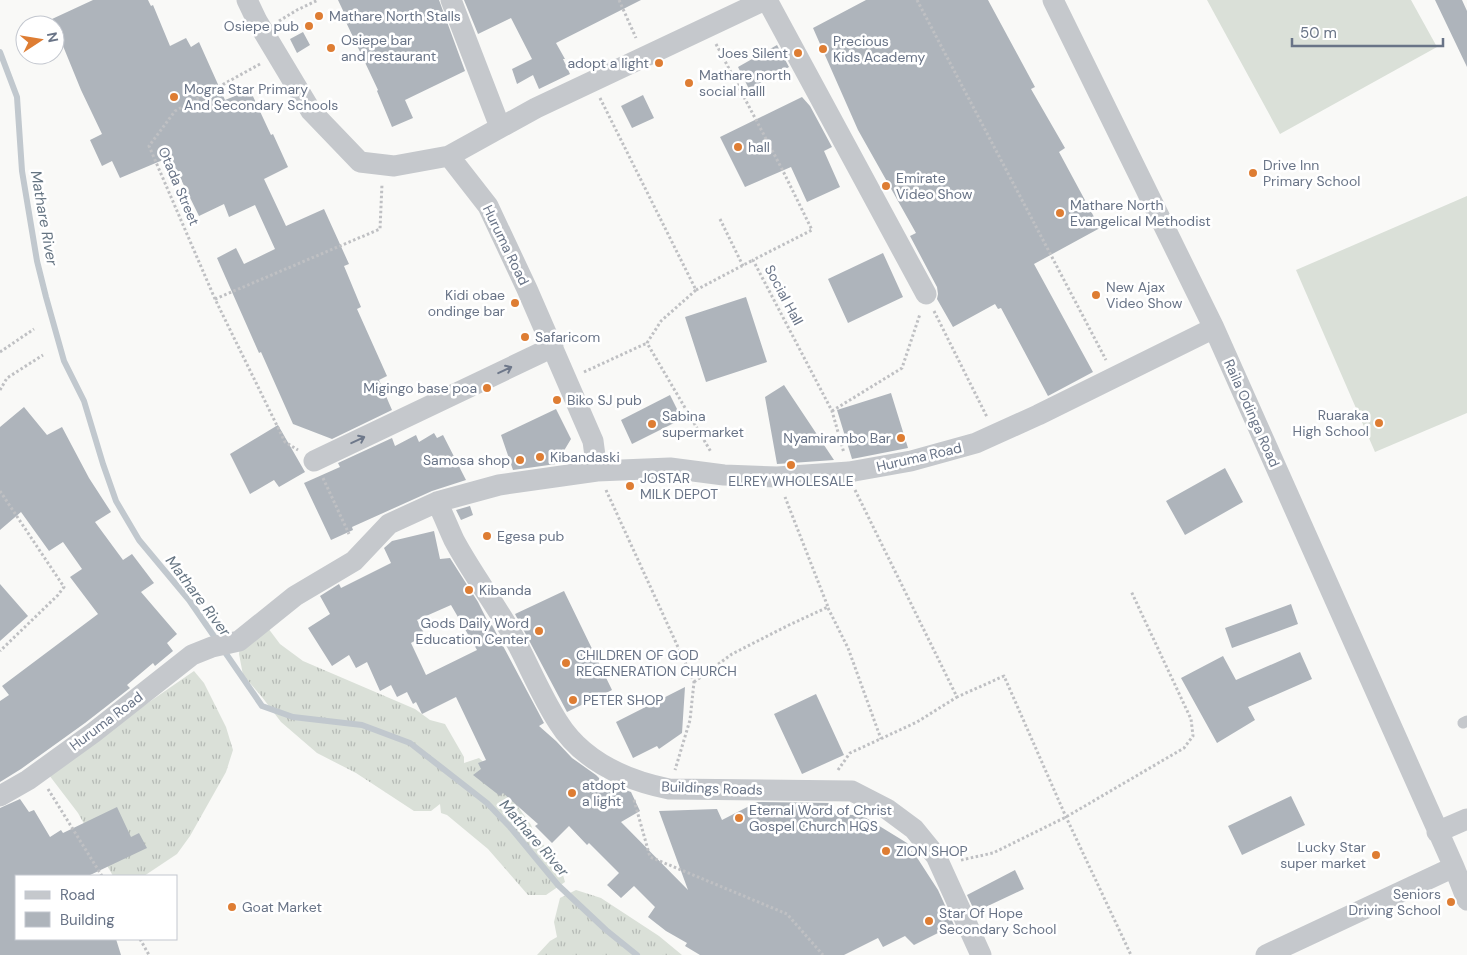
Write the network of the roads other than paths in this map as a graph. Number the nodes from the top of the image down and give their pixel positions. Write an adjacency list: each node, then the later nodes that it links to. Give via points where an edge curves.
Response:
1 (247, 0): 6 (street, via 311,111 360,162 394,166)
2 (451, 0): 5 (street)
3 (766, 0): 5 (street); 7 (street)
4 (1054, 0): 8 (street, Raila Odinga Road)
5 (500, 127): 6 (street)
6 (449, 156): 9 (street, Huruma Road, via 488,206)
7 (926, 294)
8 (1214, 328): 11 (street, Huruma Road, via 976,443 912,461 777,478 670,468); 15 (street, Raila Odinga Road)
9 (553, 348): 10 (street, one-way to 9); 11 (street, Huruma Road, via 593,441)
10 (314, 461)
11 (598, 472): 12 (street, Huruma Road, via 498,485)
12 (437, 502): 13 (street, Huruma Road, via 389,524 354,561 295,596 239,641 192,655 93,733); 19 (street, Buildings Roads, via 455,540 512,634 559,724 595,760 628,778 669,789 852,791 887,809 914,829 936,856)
13 (0, 796)
14 (1467, 819): 15 (street)
15 (1437, 832): 16 (street, Raila Odinga Road)
16 (1454, 867): 17 (street, Raila Odinga Road); 18 (street)
17 (1467, 900)
18 (1279, 952)
19 (981, 955)

